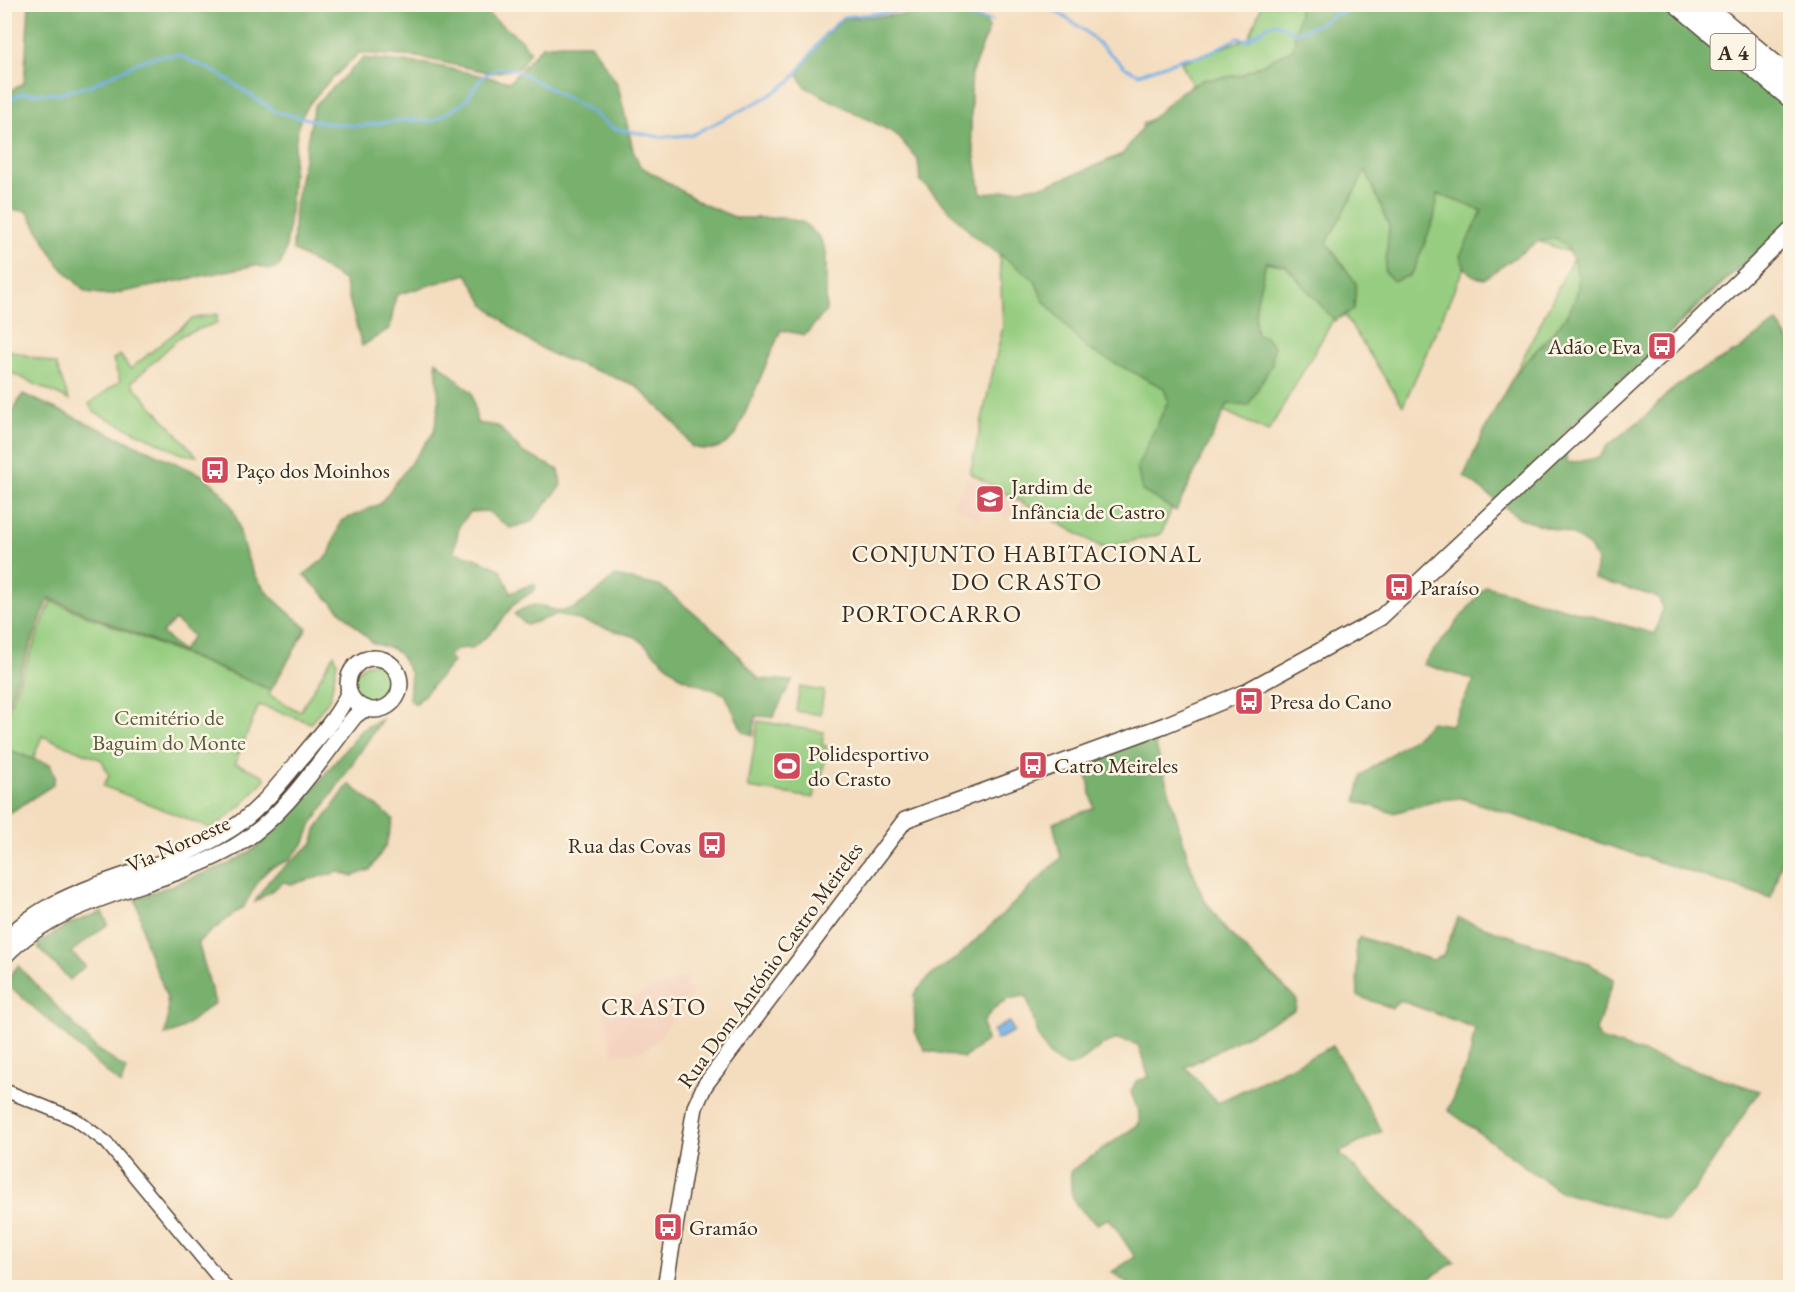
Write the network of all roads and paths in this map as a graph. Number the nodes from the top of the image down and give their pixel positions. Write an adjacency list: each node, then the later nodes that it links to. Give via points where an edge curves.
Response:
1 (1677, 4): 4 (highway, A 4)
2 (1703, 4): 3 (highway, A 4)
3 (1791, 77)
4 (1791, 98)
5 (1791, 231): 12 (main road, Rua Dom António Castro Meireles, via 1380,618 1245,692 905,820 705,1085 692,1119)
6 (349, 691): 7 (main road); 7 (main road, via 350,674 360,662 376,658 391,665 399,680 396,697 383,708); 8 (main road, Via Noroeste, via 339,711 282,781 230,831 174,858 55,903)
7 (366, 708): 9 (main road, Via Noroeste, via 355,716 295,791 243,842 184,870 57,916)
8 (4, 940)
9 (4, 957)
10 (4, 1089): 11 (street, via 75,1119 106,1142)
11 (227, 1287)
12 (665, 1287)

